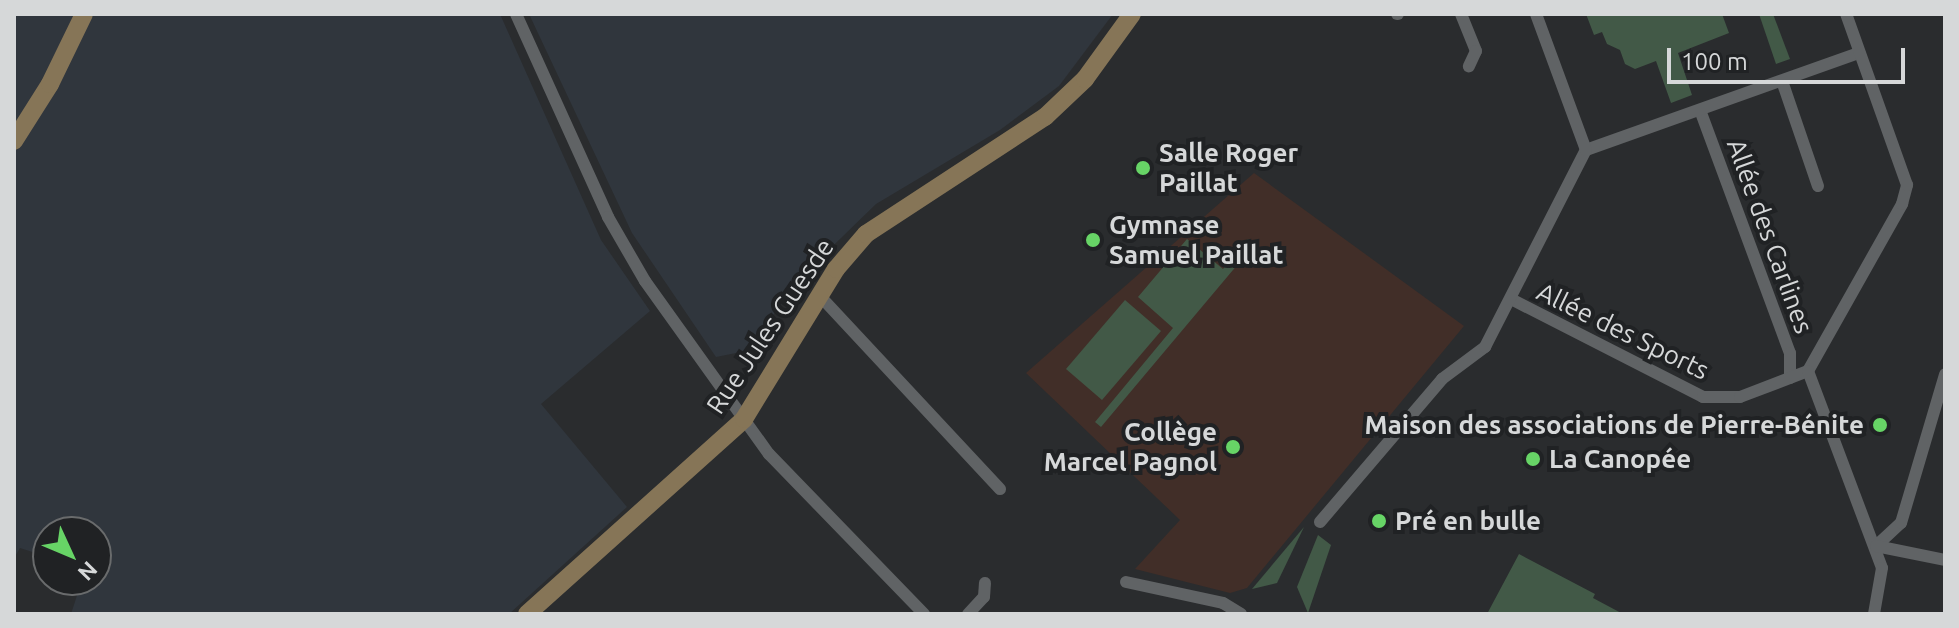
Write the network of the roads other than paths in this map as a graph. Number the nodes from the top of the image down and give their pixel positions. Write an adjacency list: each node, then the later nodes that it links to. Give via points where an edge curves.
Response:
1 (84, 14): 11 (street, via 62,63)
2 (516, 14): 19 (street, via 629,255)
3 (1132, 14): 14 (street, Rue Jules Guesde, via 1085,79 1045,117 866,234)
4 (1461, 14): 8 (street, via 1476,51)
5 (1536, 14): 12 (street)
6 (1846, 14): 7 (street)
7 (1858, 53): 9 (street); 16 (street, via 1907,185 1902,204)
8 (1469, 66)
9 (1782, 81): 10 (street); 13 (street)
10 (1700, 110): 12 (street); 18 (street, Allée des Carlines, via 1790,353)
11 (14, 141)
12 (1586, 150): 15 (street)
13 (1818, 186)
14 (820, 296): 19 (street, Rue Jules Guesde); 20 (street)
15 (1511, 299): 18 (street, Allée des Sports, via 1703,397 1740,397); 21 (street, via 1485,347 1442,379)
16 (1808, 371): 18 (street, Allée des Sports); 22 (street)
17 (1945, 374): 22 (street, via 1901,523)
18 (1790, 378)
19 (744, 419): 26 (street, Rue Jules Guesde); 27 (street, via 769,454)
20 (1000, 489)
21 (1320, 522)
22 (1876, 546): 23 (street); 30 (street, via 1882,568)
23 (1945, 560)
24 (1126, 582): 29 (street, via 1223,603)
25 (985, 583): 28 (street, via 984,597)
26 (527, 614)
27 (924, 614)
28 (968, 614)
29 (1241, 614)
30 (1874, 614)

